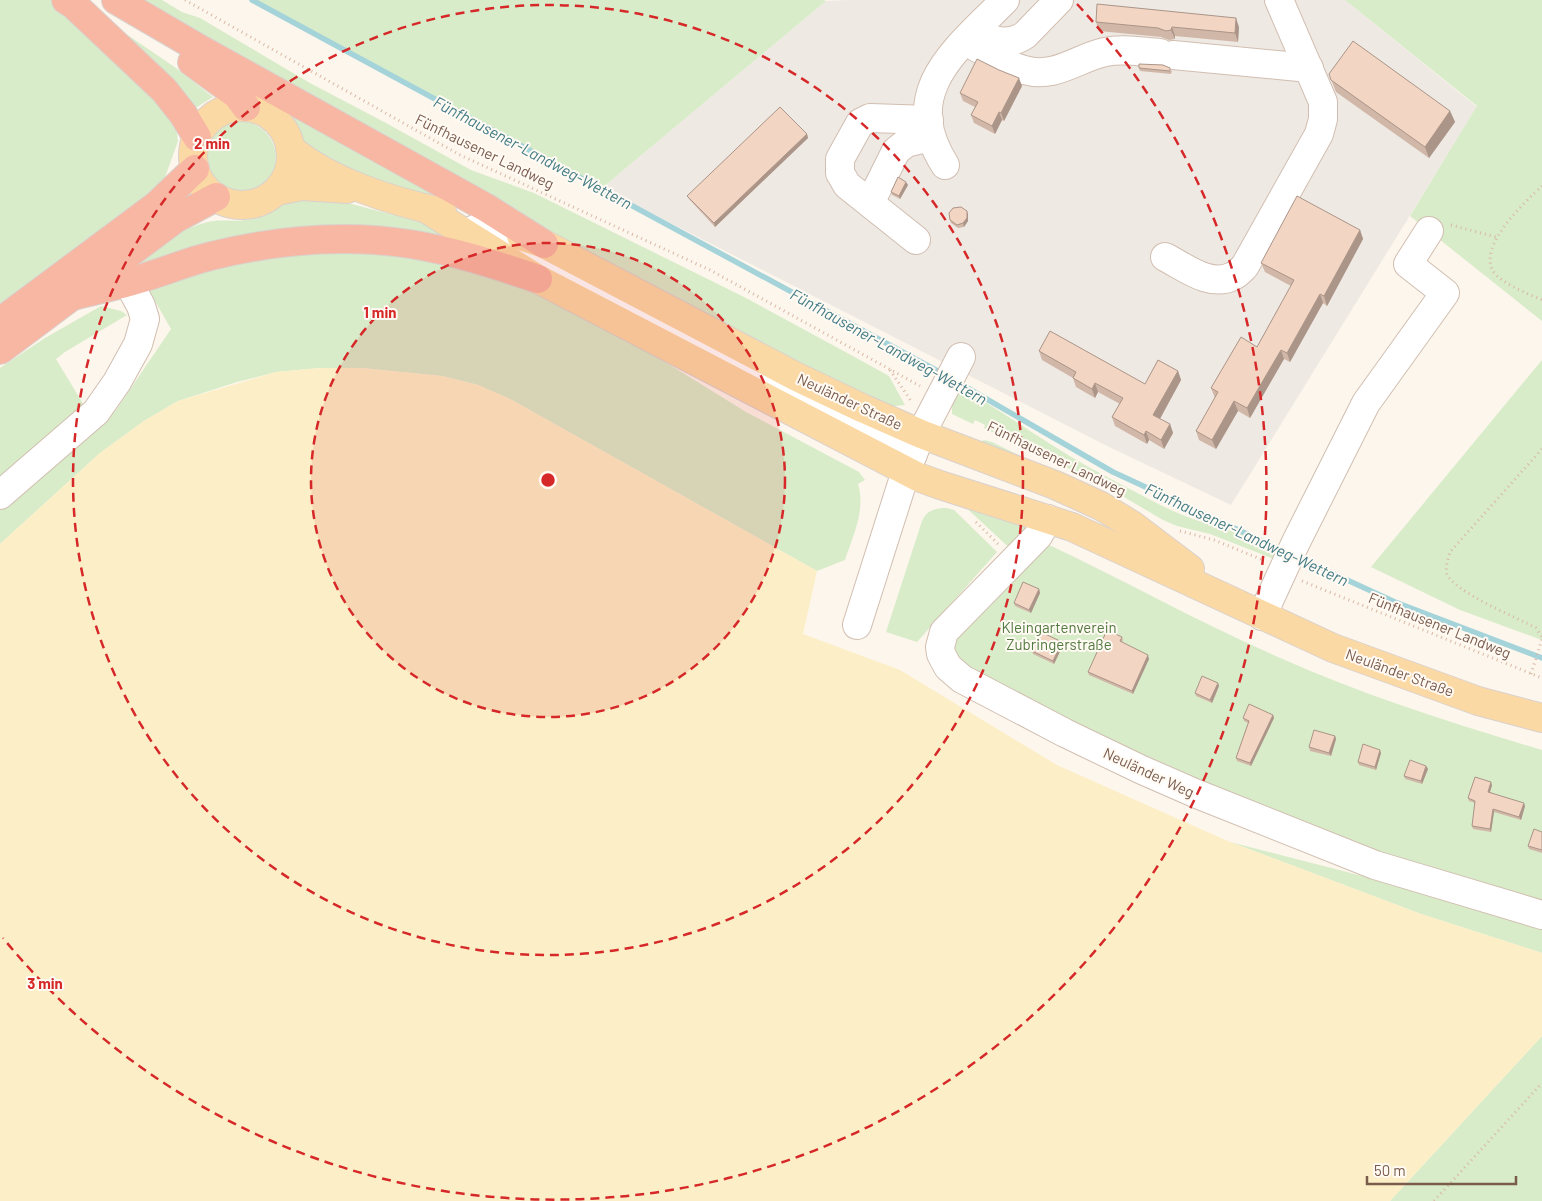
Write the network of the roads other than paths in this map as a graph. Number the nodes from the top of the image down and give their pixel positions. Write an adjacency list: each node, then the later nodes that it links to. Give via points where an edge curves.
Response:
1 (66, 0): 11 (highway, via 164,90)
2 (93, 0): 9 (highway, via 200,66 237,95)
3 (116, 0): 22 (highway, via 200,50 485,207)
4 (1005, 0): 7 (street)
5 (1058, 0): 7 (street, via 1025,35 1013,41)
6 (1279, 0): 8 (street)
7 (970, 35): 8 (street, via 1017,67 1039,72 1056,71 1106,52 1126,50); 10 (street, via 954,51 933,85 929,97)
8 (1309, 68): 23 (street, via 1323,102 1319,134 1245,266 1234,276 1221,280 1206,278)
9 (246, 107): 11 (main road, via 216,114); 12 (main road, Neuländer Straße, via 275,120 288,138)
10 (930, 128): 13 (street); 18 (street, via 896,150); 18 (street, via 870,118 860,123 840,159 840,173 847,185)
11 (197, 137): 14 (main road, via 193,153)
12 (290, 148): 15 (main road, Neuländer Straße, via 289,171); 16 (main road, Neuländer Straße, via 313,166)
13 (945, 165)
14 (195, 169): 17 (main road, via 203,185); 27 (highway, via 157,205)
15 (277, 191): 16 (main road, Neuländer Straße, via 308,186); 17 (main road, Neuländer Straße, via 248,204 231,204)
16 (374, 193): 19 (main road, Neuländer Straße)
17 (216, 197): 26 (highway, via 176,219)
18 (870, 203): 21 (street)
19 (425, 208): 22 (main road, Neuländer Straße, via 481,222); 24 (main road, Neuländer Straße); 30 (street, via 533,256)
20 (1437, 228): 33 (street, via 1408,264 1445,293 1366,402)
21 (916, 240)
22 (544, 244): 30 (main road, Neuländer Straße, via 795,376)
23 (1165, 257)
24 (538, 279): 25 (highway, via 411,244 331,239 242,249); 30 (main road, Neuländer Straße)
25 (128, 282): 26 (highway); 31 (street, via 145,319 138,344 117,382 96,412)
26 (73, 296): 28 (highway)
27 (0, 322)
28 (0, 350)
29 (950, 377): 30 (street)
30 (913, 453): 32 (main road, Neuländer Straße, via 940,485); 33 (main road, Neuländer Straße, via 1055,485 1102,506 1215,588); 34 (street)
31 (0, 495)
32 (1048, 519): 33 (main road, Neuländer Straße, via 1095,537); 36 (street, Neuländer Weg, via 1038,536 944,632 941,654 948,667 962,679 1142,770 1274,826 1375,865)
33 (1262, 616): 35 (main road, Neuländer Straße, via 1333,648 1478,701)
34 (857, 625)
35 (1542, 718)
36 (1542, 915)

